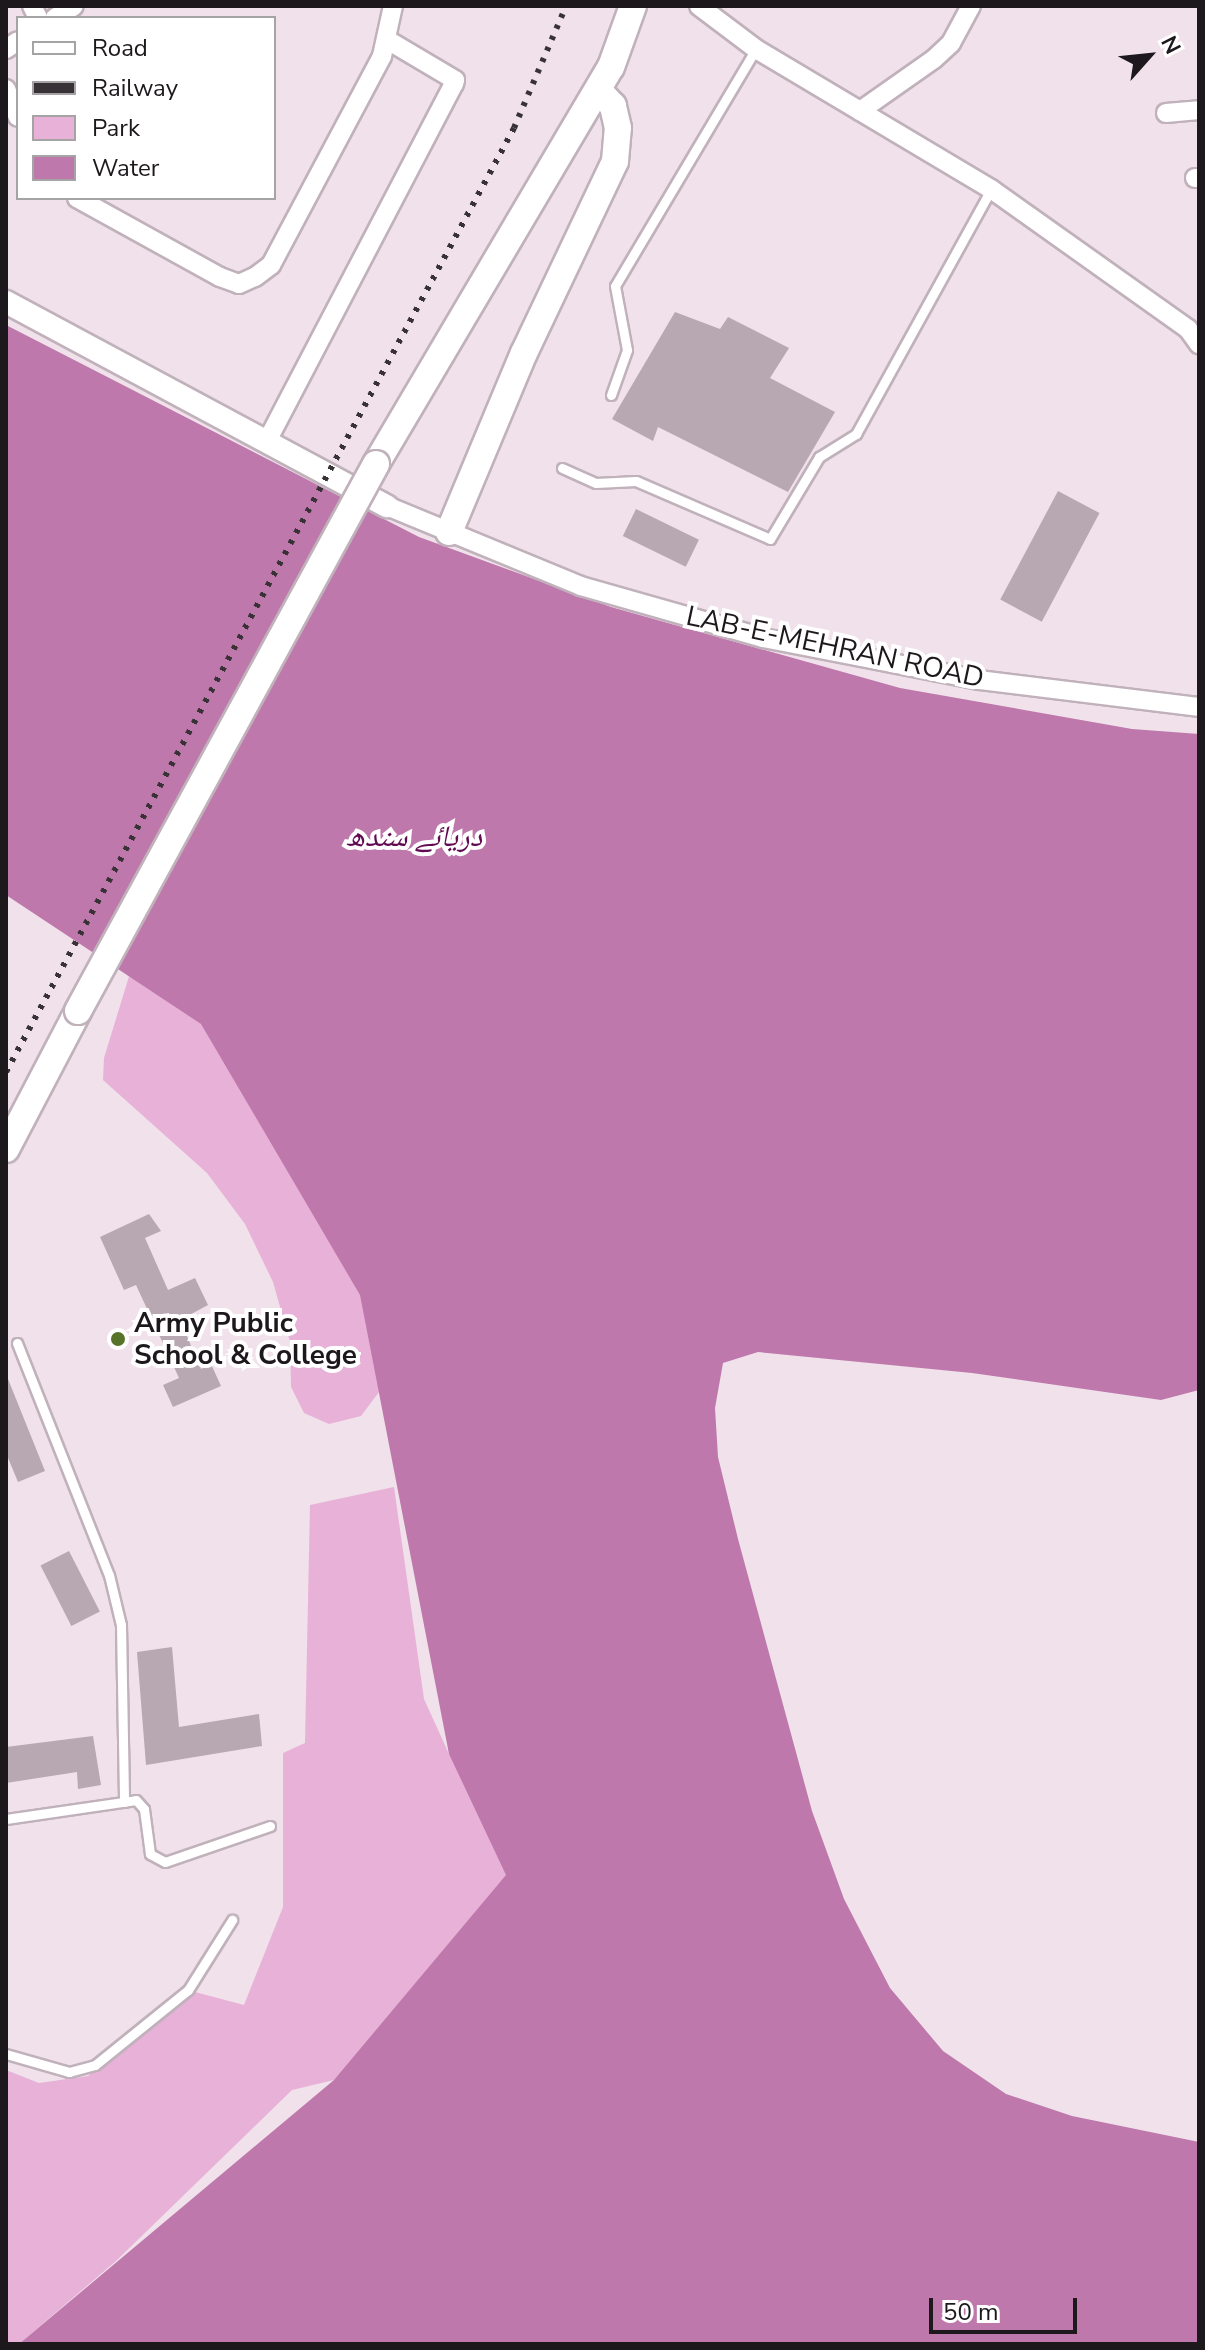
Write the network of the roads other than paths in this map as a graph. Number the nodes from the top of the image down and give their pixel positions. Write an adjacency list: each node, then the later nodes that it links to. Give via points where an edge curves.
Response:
1 (393, 6): 5 (street)
2 (633, 6): 8 (main road)
3 (699, 6): 6 (street)
4 (971, 6): 10 (street, via 951,43)
5 (389, 41): 14 (street, via 271,265 255,277 239,284 220,277); 18 (street, via 454,84)
6 (756, 49): 10 (street); 17 (lane, via 615,286 627,350)
7 (6, 89): 11 (street)
8 (598, 90): 21 (main road, via 613,106 618,128 615,161 524,353); 23 (main road, bridge, via 376,464)
9 (1199, 110): 12 (street)
10 (860, 111): 13 (street)
11 (16, 112)
12 (1166, 113)
13 (991, 189): 16 (street, via 1188,329); 19 (lane, via 856,434 819,457 770,539 636,481 596,483)
14 (81, 200)
15 (6, 302): 18 (street, LAB-E-MEHRAN ROAD)
16 (1199, 344)
17 (611, 395)
18 (266, 443): 20 (street, LAB-E-MEHRAN ROAD)
19 (562, 468)
20 (387, 506): 21 (street, LAB-E-MEHRAN ROAD)
21 (449, 532): 22 (street, LAB-E-MEHRAN ROAD, via 581,586 763,638 979,680)
22 (1199, 707)
23 (6, 1149)
24 (17, 1343): 25 (lane, via 112,1588 121,1625)
25 (124, 1802): 26 (lane); 27 (lane, via 136,1800 144,1809 150,1854 158,1861)
26 (6, 1819)
27 (270, 1826)
28 (232, 1920): 29 (lane, via 188,1990 95,2065 69,2072)
29 (6, 2054)

